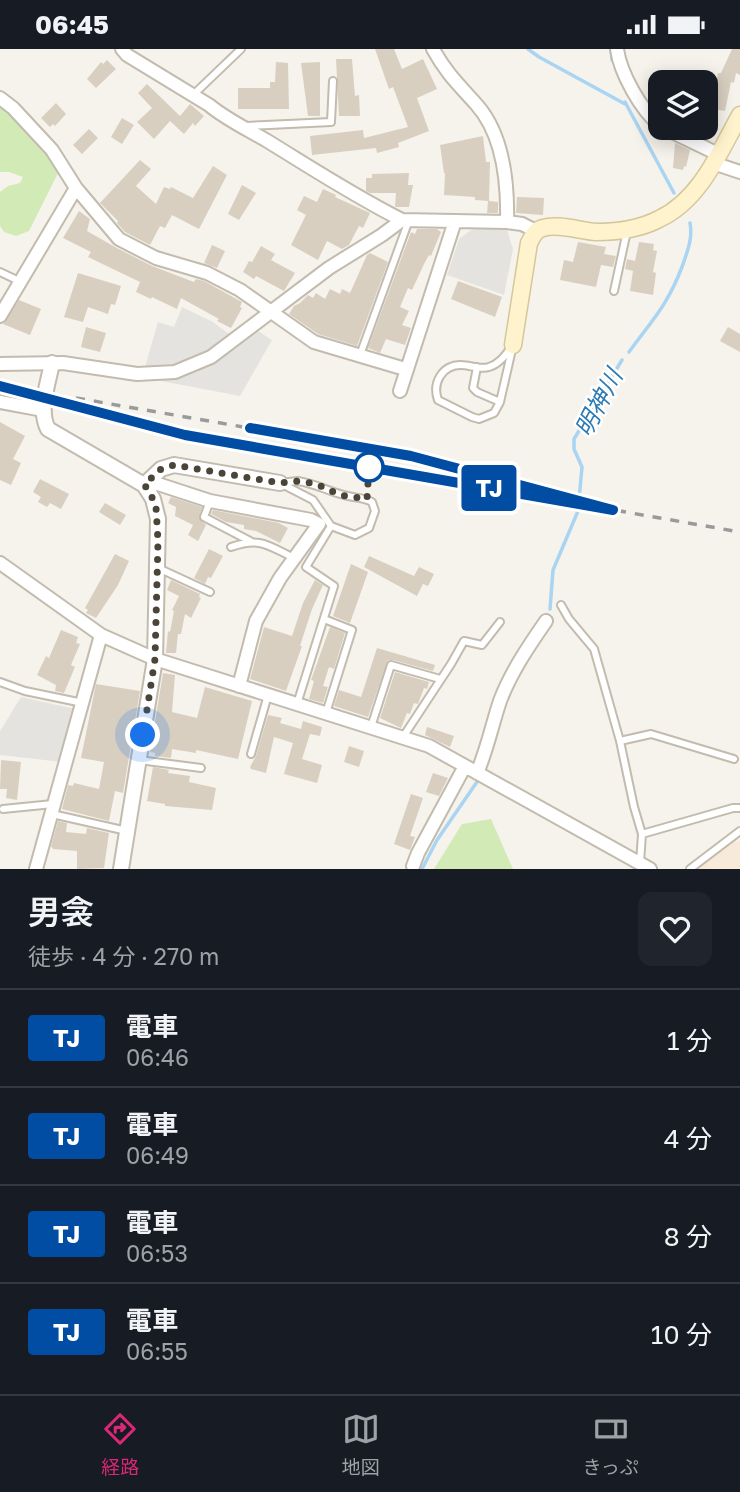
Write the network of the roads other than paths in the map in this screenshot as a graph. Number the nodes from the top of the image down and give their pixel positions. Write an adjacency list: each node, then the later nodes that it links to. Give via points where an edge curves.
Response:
1 (122, 49): 6 (street)
2 (241, 49): 6 (lane)
3 (433, 49): 17 (street, via 454,82 490,123 503,162)
4 (617, 49): 8 (street, via 625,76)
5 (332, 81): 10 (lane, via 331,123)
6 (193, 95): 10 (street)
7 (0, 98): 14 (street, via 52,150)
8 (648, 112)
9 (740, 115): 12 (main road)
10 (244, 126): 15 (street, via 364,201)
11 (686, 140): 12 (street)
12 (716, 158): 13 (street); 18 (main road, via 683,203 660,219)
13 (740, 172)
14 (76, 188): 21 (street); 23 (street, via 119,240 156,258 207,273 240,289)
15 (405, 220): 16 (street); 23 (street, via 329,268); 26 (lane)
16 (455, 221): 17 (street); 30 (street)
17 (507, 222): 19 (street)
18 (628, 229): 19 (main road, via 597,232 547,226); 22 (lane)
19 (536, 230): 25 (main road, via 529,243)
20 (0, 272): 21 (lane)
21 (19, 281): 24 (street)
22 (614, 291)
23 (270, 313): 26 (street, via 314,342); 27 (street, via 211,357 175,372 137,374)
24 (0, 316)
25 (513, 345): 29 (lane, via 494,365); 33 (lane)
26 (359, 356): 30 (street)
27 (52, 363): 28 (street); 34 (street)
28 (0, 364)
29 (477, 367): 33 (lane, via 473,388); 33 (lane, via 460,365 445,370 438,379 438,400 479,419 494,413)
30 (405, 369): 31 (street)
31 (400, 391)
32 (0, 402): 34 (street)
33 (499, 403)
34 (43, 410): 36 (street, via 43,420 52,432)
35 (280, 483): 36 (street, via 174,465 161,469); 38 (lane, via 313,500); 38 (lane, via 316,484 372,502 374,516 365,532 349,534)
36 (144, 485): 37 (street, via 158,484); 43 (street, via 158,519)
37 (210, 502): 39 (lane, via 204,516); 41 (street, via 319,524)
38 (331, 526): 46 (lane, via 306,567 334,586)
39 (250, 541): 40 (lane); 41 (lane)
40 (231, 547)
41 (294, 558): 53 (street, via 256,621)
42 (0, 563): 49 (street)
43 (158, 567): 44 (lane); 50 (street)
44 (210, 592)
45 (561, 605): 60 (lane, via 594,649)
46 (324, 619): 56 (lane); 57 (lane, via 352,630)
47 (546, 621): 66 (street, via 510,678)
48 (500, 622): 51 (lane, via 482,645 464,641)
49 (102, 635): 50 (street); 55 (street)
50 (155, 659): 53 (street); 63 (street)
51 (440, 679): 58 (lane, via 391,665); 59 (lane)
52 (0, 682): 55 (lane)
53 (239, 686): 54 (street)
54 (268, 695): 56 (street); 61 (lane)
55 (83, 703): 69 (street)
56 (297, 704): 57 (street)
57 (326, 713): 58 (street)
58 (371, 727): 59 (street)
59 (403, 737): 64 (street)
60 (620, 741): 62 (lane, via 651,734); 72 (lane)
61 (251, 754)
62 (734, 759)
63 (139, 760): 65 (lane); 70 (street)
64 (465, 766): 66 (street); 75 (street)
65 (201, 768)
66 (477, 773): 74 (street)
67 (740, 808): 72 (lane)
68 (3, 809): 69 (lane)
69 (54, 809): 70 (lane); 76 (street)
70 (127, 831): 77 (street)
71 (740, 831): 73 (lane)
72 (642, 834): 74 (lane)
73 (737, 837): 78 (lane)
74 (645, 866)
75 (413, 868)
76 (36, 869)
77 (121, 869)
78 (690, 869)

